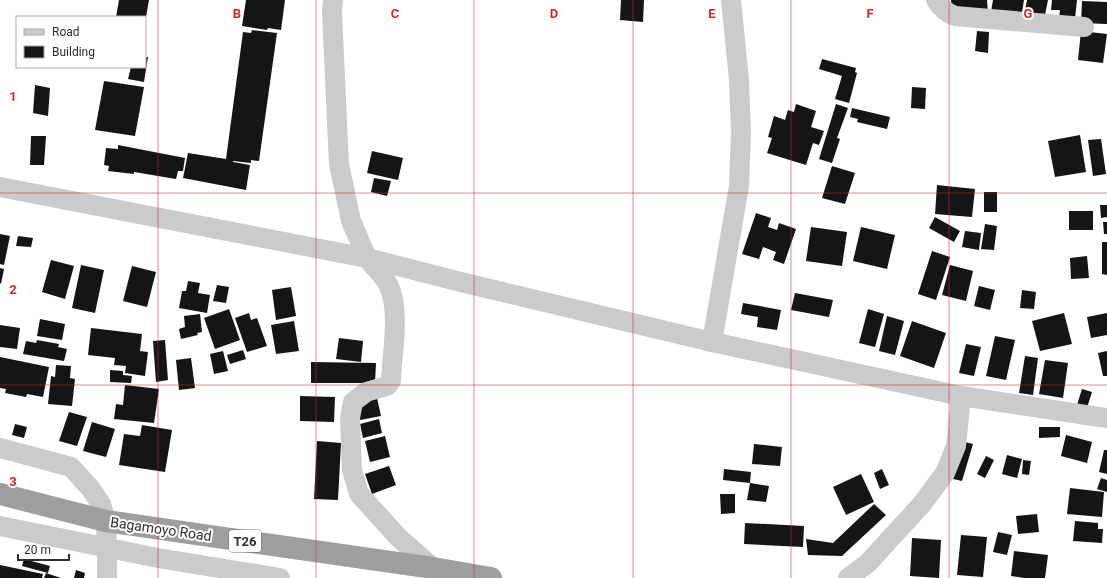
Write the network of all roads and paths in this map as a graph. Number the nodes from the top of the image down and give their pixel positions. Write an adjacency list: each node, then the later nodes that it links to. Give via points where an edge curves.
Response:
1 (333, 0): 6 (street, via 339,164 351,221)
2 (731, 0): 7 (street, via 739,80 739,186)
3 (936, 0): 4 (street, via 947,13 954,16)
4 (1084, 27)
5 (0, 187): 6 (street)
6 (366, 258): 7 (street); 15 (street, via 387,283 394,299 391,381 387,386 366,392 353,402 350,418 352,470 359,494 398,537)
7 (712, 342): 8 (street)
8 (960, 396): 9 (street); 19 (street, via 956,446 945,473 895,534 868,563)
9 (1107, 418)
10 (0, 448): 12 (street, via 71,467 101,504)
11 (0, 494): 12 (highway, Bagamoyo Road / T26)
12 (106, 521): 14 (street); 15 (highway, Bagamoyo Road / T26)
13 (0, 526): 14 (street)
14 (107, 548): 17 (street); 18 (street)
15 (433, 568): 16 (highway, Bagamoyo Road / T26)
16 (485, 577)
17 (107, 578)
18 (280, 578)
19 (848, 578)

